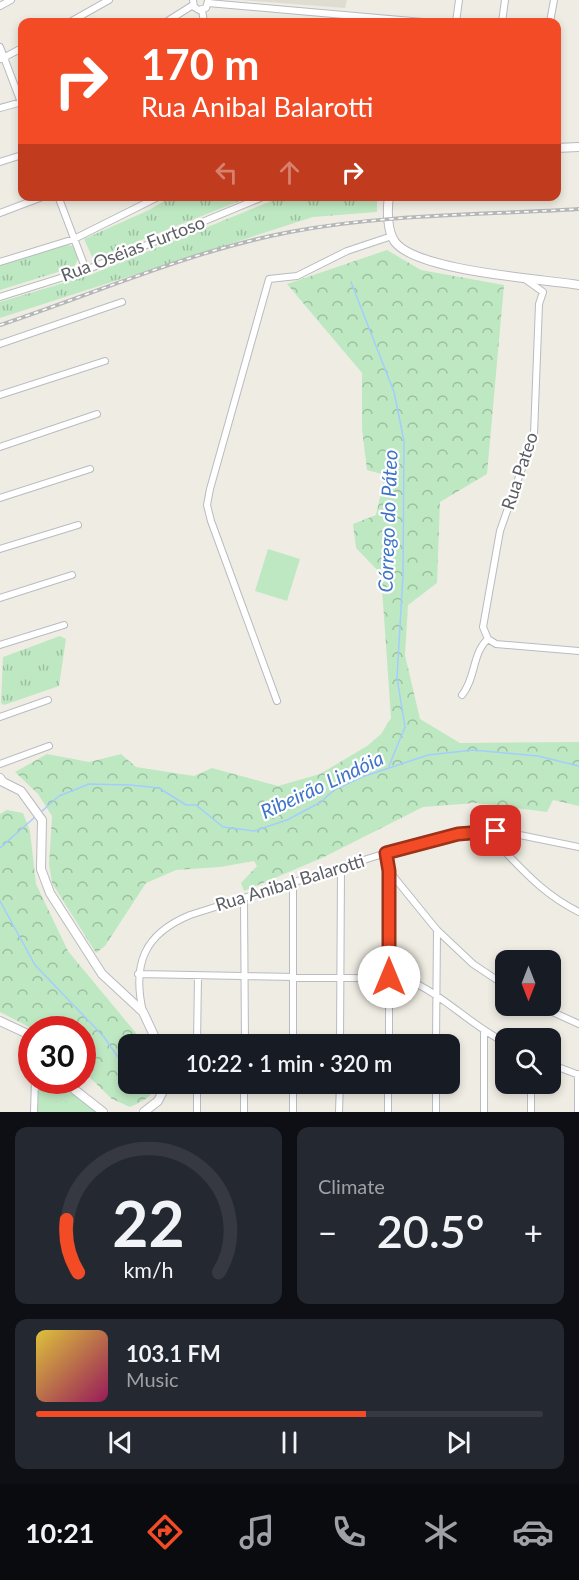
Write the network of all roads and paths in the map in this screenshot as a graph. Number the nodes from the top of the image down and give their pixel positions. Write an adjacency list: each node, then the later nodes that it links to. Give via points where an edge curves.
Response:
1 (11, 0): 8 (street)
2 (109, 0): 10 (street)
3 (459, 0): 14 (street)
4 (505, 0): 15 (street)
5 (554, 0): 16 (street)
6 (193, 2): 9 (street); 11 (street)
7 (208, 2): 9 (street); 13 (street)
8 (0, 6)
9 (202, 10): 12 (street)
10 (77, 18)
11 (171, 18)
12 (203, 18)
13 (380, 18)
14 (457, 18)
15 (503, 18)
16 (551, 18)
17 (0, 47): 19 (street)
18 (18, 50): 19 (street)
19 (2, 59): 20 (street)
20 (18, 94)
21 (18, 104): 22 (street)
22 (0, 108)
23 (579, 147): 24 (street)
24 (561, 148)
25 (18, 156): 26 (street)
26 (0, 162)
27 (32, 201): 32 (street)
28 (60, 201): 34 (street)
29 (150, 201): 34 (street)
30 (253, 201): 36 (street, Rua Oséias Furtoso)
31 (389, 201): 33 (street)
32 (0, 213)
33 (392, 236): 37 (street, via 404,249 426,259); 58 (street, via 347,251 297,276 269,279 207,505)
34 (74, 239): 35 (street); 36 (street)
35 (0, 262)
36 (86, 270): 39 (street, Rua Oséias Furtoso)
37 (522, 278): 38 (street); 53 (street, Rua Pateo, via 543,291 539,304 534,434 500,531 483,627)
38 (579, 285)
39 (0, 297)
40 (122, 302): 41 (street)
41 (0, 344)
42 (105, 361): 43 (street)
43 (0, 395)
44 (97, 414): 45 (street)
45 (0, 447)
46 (90, 469): 47 (street)
47 (0, 498)
48 (78, 525): 49 (street)
49 (0, 549)
50 (72, 575): 51 (street)
51 (0, 598)
52 (64, 625): 54 (street)
53 (488, 639): 55 (street, via 496,644); 56 (street, via 480,646)
54 (0, 645)
55 (579, 651)
56 (462, 695)
57 (48, 700): 59 (street)
58 (277, 701)
59 (0, 717)
60 (49, 746): 61 (street)
61 (0, 764)
62 (1, 782): 80 (street, via 21,791 42,820 41,869 50,894 102,974)
63 (485, 831): 64 (street, Rua Anibal Balarotti); 65 (street, Rua Anibal Balarotti); 70 (street, via 524,874 560,903)
64 (579, 847)
65 (386, 853): 66 (street, Rua Anibal Balarotti); 67 (street)
66 (341, 867): 68 (street, Rua Anibal Balarotti); 75 (street)
67 (389, 871): 71 (street); 77 (street)
68 (293, 882): 69 (street, Rua Anibal Balarotti); 76 (street)
69 (244, 899): 72 (street, Rua Anibal Balarotti, via 190,915 164,928 148,946); 74 (street)
70 (579, 912)
71 (437, 930): 78 (street); 79 (street)
72 (138, 974): 73 (street); 80 (street, Rua Anibal Balarotti)
73 (198, 976): 74 (street); 87 (street)
74 (246, 976): 76 (street); 88 (street)
75 (341, 976): 76 (street); 77 (street); 90 (street)
76 (293, 977): 89 (street)
77 (389, 977): 79 (street, via 406,979); 91 (street)
78 (495, 979)
79 (436, 994): 85 (street); 92 (street)
80 (143, 1012): 86 (street, Rua Anibal Balarotti)
81 (561, 1016): 83 (street)
82 (0, 1021): 84 (street)
83 (579, 1024)
84 (18, 1029)
85 (484, 1032): 93 (street); 115 (street)
86 (153, 1034)
87 (198, 1034)
88 (245, 1034)
89 (293, 1034)
90 (340, 1034)
91 (388, 1034)
92 (436, 1034)
93 (495, 1038)
94 (561, 1068): 95 (street)
95 (579, 1074): 117 (street)
96 (35, 1094): 107 (street)
97 (80, 1094): 108 (street)
98 (162, 1094): 106 (street)
99 (197, 1094): 109 (street)
100 (244, 1094): 110 (street)
101 (293, 1094): 111 (street)
102 (340, 1094): 112 (street)
103 (388, 1094): 113 (street)
104 (436, 1094): 114 (street)
105 (531, 1094): 116 (street)
106 (146, 1111)
107 (34, 1112)
108 (103, 1112)
109 (197, 1112)
110 (244, 1112)
111 (293, 1112)
112 (339, 1112)
113 (388, 1112)
114 (436, 1112)
115 (484, 1112)
116 (531, 1112)
117 (578, 1112)

